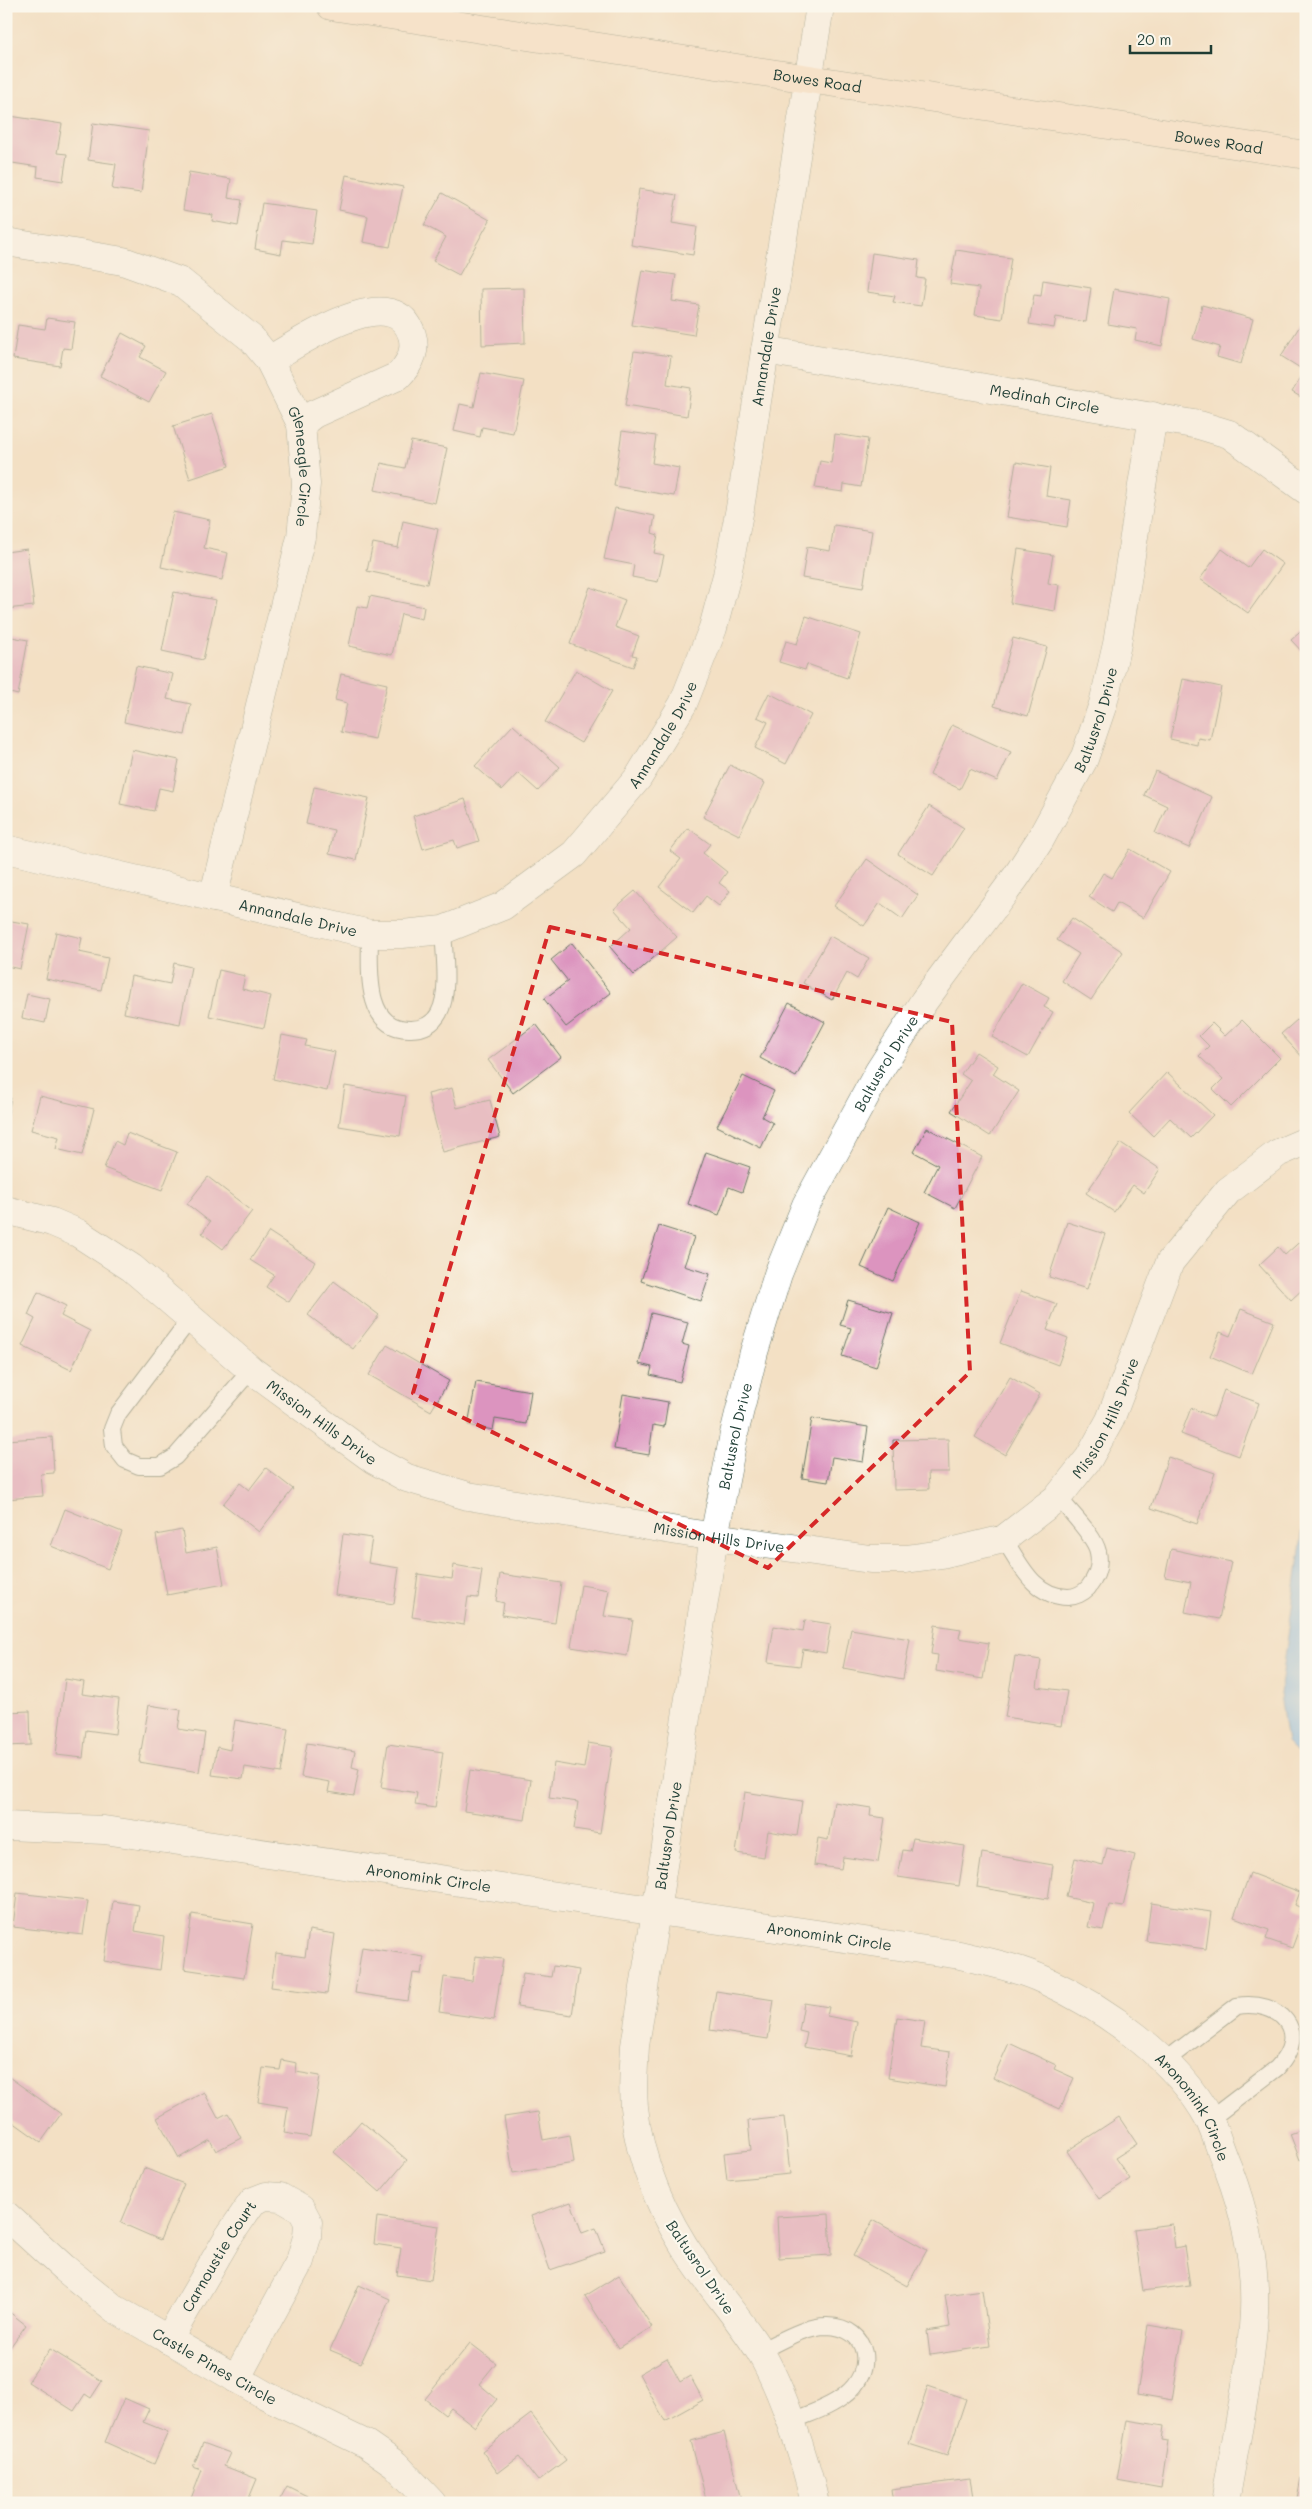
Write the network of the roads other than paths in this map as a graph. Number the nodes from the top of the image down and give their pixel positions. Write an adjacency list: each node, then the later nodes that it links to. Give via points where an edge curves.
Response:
1 (331, 6): 3 (main road, Bowes Road)
2 (820, 6): 3 (street, Annandale Drive)
3 (807, 79): 4 (main road, Bowes Road); 6 (street, Annandale Drive)
4 (1306, 155)
5 (6, 242): 7 (street, Gleneagle Circle, via 123,261 181,282 252,339)
6 (765, 350): 8 (street, Medinah Circle); 13 (street, Annandale Drive, via 727,575 713,628 684,704 638,778 574,854 503,906)
7 (269, 360): 9 (street, Gleneagle Circle); 9 (street, via 338,323 368,311 392,313 409,327 414,346 412,357 398,376 314,414)
8 (1153, 416): 10 (street, Medinah Circle, via 1229,434); 20 (street, Baltusrol Drive, via 1117,644 1103,704 1084,759 1016,877 924,1001 878,1071 806,1204 778,1274 754,1352)
9 (301, 424): 12 (street, Gleneagle Circle, via 306,484 301,537)
10 (1306, 490)
11 (6, 849): 12 (street, Annandale Drive)
12 (213, 898): 14 (street, Annandale Drive)
13 (443, 930): 14 (street, Annandale Drive); 14 (lane, via 444,998 440,1013 432,1023 420,1029 392,1026 377,1011)
14 (370, 934)
15 (1306, 1141): 19 (street, Mission Hills Drive, via 1278,1154 1228,1190 1170,1262 1110,1420 1088,1458)
16 (6, 1210): 17 (street, Mission Hills Drive, via 52,1222 78,1233 132,1268)
17 (190, 1319): 18 (street, Mission Hills Drive); 18 (lane, via 118,1414 112,1429 114,1446 125,1460 139,1466 160,1466 175,1457)
18 (251, 1370): 20 (street, Mission Hills Drive, via 374,1460 408,1478 468,1496)
19 (1058, 1497): 21 (street, Mission Hills Drive); 21 (lane, via 1091,1537 1098,1552 1095,1579 1085,1592 1071,1597 1054,1597 1038,1587)
20 (714, 1537): 21 (street, Mission Hills Drive, via 870,1560 942,1554); 23 (street, Baltusrol Drive)
21 (1004, 1539)
22 (6, 1826): 23 (street, Aronomink Circle, via 123,1832)
23 (656, 1911): 24 (street, Aronomink Circle, via 960,1955 1009,1967 1080,1998); 28 (street, Baltusrol Drive, via 635,2046 633,2084 638,2134 650,2176 668,2217 695,2262)
24 (1165, 2061): 25 (street, Aronomink Circle, via 1192,2092); 25 (lane, via 1237,2006 1264,2006 1286,2020 1292,2033 1286,2058)
25 (1209, 2120): 33 (street, Aronomink Circle, via 1243,2213 1252,2258 1251,2344)
26 (6, 2215): 27 (street, Castle Pines Circle, via 115,2309)
27 (168, 2340): 29 (street, Castle Pines Circle); 29 (street, Carnoustie Court, via 227,2238 253,2201 266,2196 280,2198 301,2209 308,2222 300,2261)
28 (760, 2351): 30 (street, Baltusrol Drive); 30 (lane, via 808,2329 825,2326 853,2334 864,2348 864,2367 858,2383 844,2396)
29 (236, 2379): 31 (street, Castle Pines Circle, via 366,2444 395,2464)
30 (790, 2422): 32 (street, Baltusrol Drive)
31 (432, 2503)
32 (815, 2503)
33 (1225, 2503)

